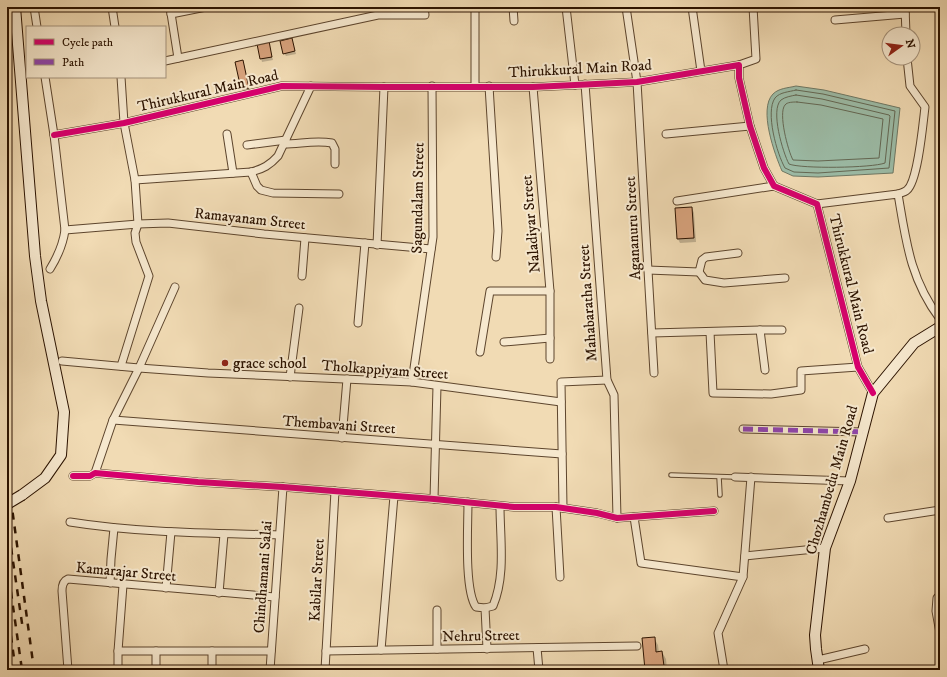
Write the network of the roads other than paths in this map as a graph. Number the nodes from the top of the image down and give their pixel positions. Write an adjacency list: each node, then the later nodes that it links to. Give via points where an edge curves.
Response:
1 (16, 7): 110 (street, bridge, via 35,256 41,301 64,412 61,455 44,478)
2 (34, 7): 16 (street)
3 (112, 7): 17 (street)
4 (206, 7): 12 (street)
5 (424, 7): 19 (street, via 425,15 378,15)
6 (475, 7): 31 (street)
7 (513, 7): 15 (street)
8 (566, 7): 28 (street)
9 (626, 7): 26 (street, Agananuru Street)
10 (692, 7): 23 (street)
11 (753, 7): 21 (street, Thirukkural Main Road, via 756,59)
12 (171, 10): 19 (street)
13 (905, 11): 14 (street); 18 (street)
14 (834, 20)
15 (514, 21)
16 (37, 26)
17 (115, 26)
18 (906, 26)
19 (178, 58): 20 (street)
20 (166, 61)
21 (739, 65): 23 (street, Thirukkural Main Road); 36 (street, via 739,78)
22 (908, 66): 48 (street, via 910,86 925,107 912,184 906,191)
23 (701, 71): 26 (street, Thirukkural Main Road)
24 (45, 78): 39 (street)
25 (122, 78): 35 (street)
26 (638, 82): 27 (street, Thirukkural Main Road); 60 (street, Agananuru Street)
27 (585, 84): 28 (street, Thirukkural Main Road); 86 (street, Mahabaratha Street)
28 (575, 85): 33 (street, Thirukkural Main Road)
29 (312, 86): 34 (street, Thirukkural Main Road); 35 (street, Thirukkural Main Road, via 282,86); 40 (street)
30 (432, 86): 31 (street, Thirukkural Main Road); 34 (street, Thirukkural Main Road); 56 (street, Sagundalam Street)
31 (475, 86): 32 (street, Thirukkural Main Road)
32 (489, 86): 33 (street, Thirukkural Main Road); 58 (street, via 498,231)
33 (533, 86): 65 (street, Naladiyar Street)
34 (384, 87): 55 (street)
35 (124, 124): 39 (street, Thirukkural Main Road); 45 (street)
36 (750, 126): 38 (street); 46 (street, via 764,168)
37 (227, 134): 44 (street)
38 (666, 134)
39 (54, 135): 52 (street)
40 (285, 142): 41 (street); 42 (street, via 332,143 335,149); 43 (street, via 271,164)
41 (247, 145)
42 (335, 164)
43 (251, 172): 44 (street); 47 (street, via 261,190 273,193)
44 (233, 173): 45 (street)
45 (135, 180): 51 (street)
46 (774, 186): 49 (street); 50 (street, Thirukkural Main Road)
47 (339, 194)
48 (898, 194): 50 (street); 67 (street, via 906,244 914,270 928,303)
49 (676, 201)
50 (817, 204): 80 (street, Thirukkural Main Road)
51 (138, 224): 52 (street, Ramayanam Street); 53 (street, Ramayanam Street, via 168,224); 79 (street, via 135,232 136,242 149,276)
52 (65, 230): 59 (street, via 61,250)
53 (305, 238): 54 (street, Ramayanam Street); 62 (street)
54 (365, 243): 55 (street, Ramayanam Street); 68 (street)
55 (377, 245): 56 (street, Ramayanam Street)
56 (431, 249): 87 (street, Sagundalam Street)
57 (738, 253): 61 (street, via 706,257 702,260)
58 (496, 257)
59 (50, 269)
60 (648, 270): 61 (street); 73 (street, Agananuru Street)
61 (700, 272): 63 (street, via 705,280 724,283)
62 (302, 276)
63 (785, 278)
64 (175, 287): 81 (street)
65 (550, 291): 74 (street, Naladiyar Street); 76 (street, via 490,291)
66 (299, 308): 84 (street)
67 (940, 319)
68 (358, 323)
69 (940, 328): 89 (street, Chozhambedu Main Road, via 914,343)
70 (760, 330): 71 (street); 72 (street); 82 (street)
71 (782, 330)
72 (710, 332): 73 (street); 80 (street, via 712,393 771,394 802,390 801,371)
73 (652, 333): 83 (street, Agananuru Street)
74 (550, 338): 75 (street); 77 (street, Naladiyar Street)
75 (504, 342)
76 (480, 352)
77 (550, 359)
78 (62, 361): 79 (street, Tholkappiyam Street)
79 (121, 366): 81 (street, Tholkappiyam Street)
80 (858, 367): 89 (street, Thirukkural Main Road)
81 (139, 368): 84 (street, Tholkappiyam Street); 91 (street)
82 (765, 370)
83 (654, 373)
84 (290, 377): 85 (street, Tholkappiyam Street)
85 (347, 379): 87 (street, Tholkappiyam Street); 94 (street)
86 (607, 380): 90 (street, via 561,382); 116 (street, Mahabaratha Street, via 614,395)
87 (412, 382): 88 (street, Tholkappiyam Street)
88 (437, 386): 90 (street, Tholkappiyam Street); 95 (street)
89 (872, 393): 93 (street, Chozhambedu Main Road)
90 (562, 402): 96 (street)
91 (113, 420): 94 (street, Thembavani Street); 97 (street)
92 (743, 429): 93 (street)
93 (863, 432): 103 (street, Chozhambedu Main Road)
94 (342, 438): 95 (street, Thembavani Street)
95 (436, 446): 96 (street, Thembavani Street); 108 (street)
96 (562, 454): 112 (street)
97 (95, 472): 99 (street, via 90,476); 104 (street)
98 (671, 475): 100 (lane)
99 (73, 476)
100 (719, 477): 101 (lane); 107 (lane)
101 (735, 477): 102 (street)
102 (751, 477): 103 (street); 124 (street)
103 (850, 481): 123 (street, Chozhambedu Main Road)
104 (283, 487): 105 (street); 122 (street, Chindhamani Salai)
105 (335, 491): 106 (street); 146 (street, Kabilar Street)
106 (394, 496): 108 (street); 141 (street)
107 (720, 496)
108 (434, 499): 109 (street)
109 (468, 502): 111 (street); 133 (street, via 468,583 476,607)
110 (7, 504)
111 (500, 506): 112 (street); 133 (street, via 501,576 493,606)
112 (559, 508): 116 (street); 125 (street)
113 (940, 510): 117 (street)
114 (714, 511): 115 (street)
115 (634, 517): 116 (street); 126 (street, via 641,563)
116 (617, 518)
117 (888, 518)
118 (70, 522): 119 (street)
119 (114, 528): 120 (street); 127 (street)
120 (172, 532): 121 (street); 129 (street)
121 (224, 534): 122 (street); 130 (street)
122 (279, 535): 132 (street, Chindhamani Salai)
123 (825, 548): 124 (street); 147 (street, Chozhambedu Main Road, via 815,635)
124 (745, 556): 126 (street)
125 (560, 577)
126 (743, 577): 155 (street, via 718,633)
127 (110, 583): 128 (street, Kamarajar Street); 148 (street, Kamarajar Street, via 68,579 63,583)
128 (123, 585): 129 (street, Kamarajar Street); 142 (street)
129 (166, 588): 130 (street, Kamarajar Street)
130 (219, 593): 132 (street, Kamarajar Street)
131 (940, 595): 135 (street, via 936,604)
132 (275, 597): 145 (street, Chindhamani Salai)
133 (485, 608): 139 (street)
134 (437, 610): 138 (street)
135 (940, 633)
136 (637, 646): 137 (street, Nehru Street)
137 (537, 648): 139 (street, Nehru Street); 154 (street)
138 (437, 649): 139 (street, Nehru Street); 141 (street, Nehru Street)
139 (487, 649)
140 (865, 649): 147 (street)
141 (381, 650): 146 (street, Nehru Street)
142 (118, 651): 143 (street); 149 (street)
143 (156, 651): 144 (street); 150 (street)
144 (212, 651): 145 (street); 151 (street)
145 (271, 651): 152 (street, Chindhamani Salai)
146 (326, 651): 153 (street, Kabilar Street)
147 (819, 665)
148 (68, 670)
149 (118, 670)
150 (156, 670)
151 (212, 670)
152 (270, 670)
153 (325, 670)
154 (539, 670)
155 (724, 670)

